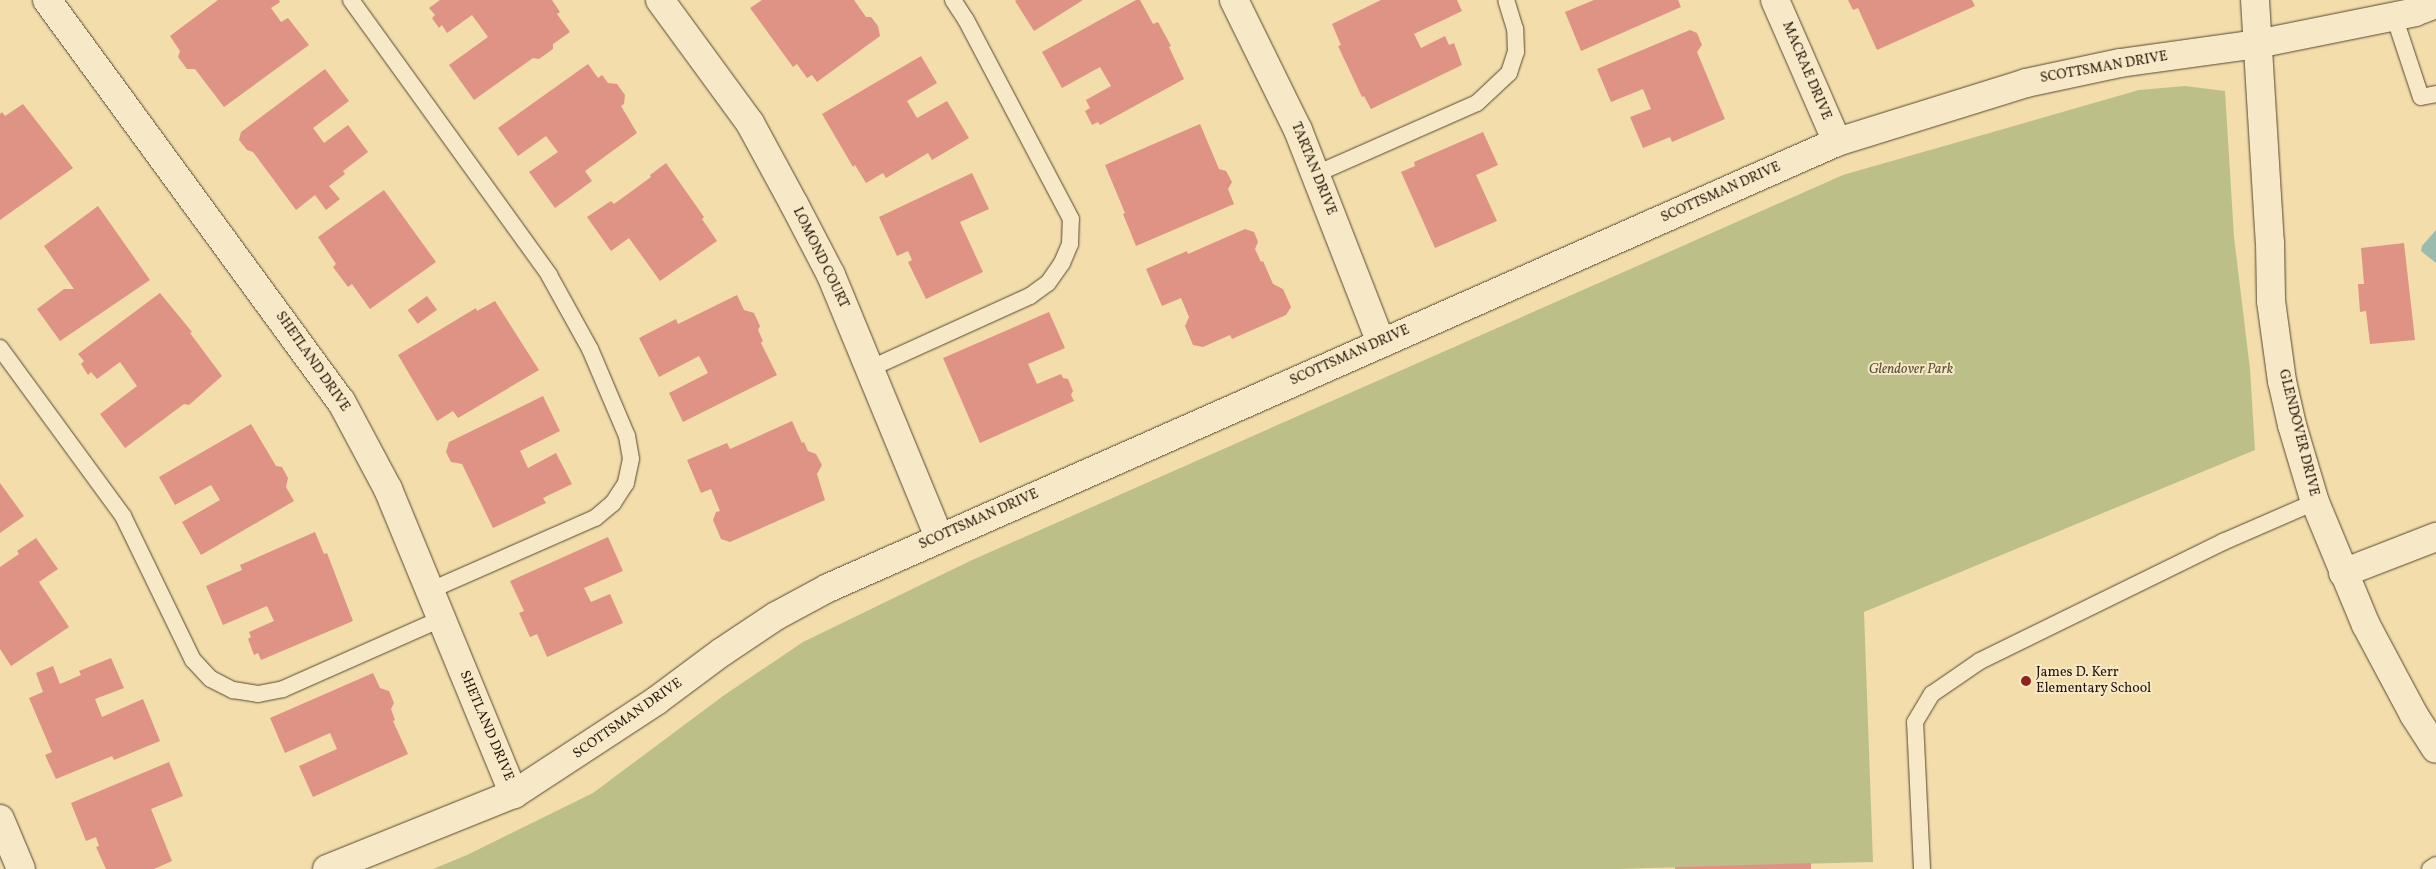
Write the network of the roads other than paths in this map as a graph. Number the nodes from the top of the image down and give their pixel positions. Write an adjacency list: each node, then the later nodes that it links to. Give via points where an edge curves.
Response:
1 (47, 0): 22 (street, SHETLAND DRIVE, via 341,401 388,489)
2 (351, 0): 22 (lane, via 549,275 590,349 627,436 631,460 626,483 613,503 595,518)
3 (660, 0): 17 (street, LOMOND COURT, via 750,123 831,275)
4 (953, 0): 17 (lane, via 1071,219 1070,244 1048,283 1030,296)
5 (1234, 0): 14 (street, TARTAN DRIVE)
6 (1506, 0): 14 (lane, via 1515,29 1516,52 1509,73 1477,103)
7 (1776, 0): 13 (street, MACRAE DRIVE)
8 (2255, 0): 11 (street, GLENDOVER DRIVE)
9 (2436, 4): 10 (street, SCOTTSMAN DRIVE)
10 (2394, 16): 11 (street, SCOTTSMAN DRIVE); 12 (lane, via 2421,97)
11 (2257, 44): 13 (street, SCOTTSMAN DRIVE, via 2120,63 2026,82); 18 (street, GLENDOVER DRIVE, via 2272,301 2282,381)
12 (2436, 94)
13 (1837, 142): 15 (street, SCOTTSMAN DRIVE)
14 (1316, 174): 15 (street, TARTAN DRIVE)
15 (1381, 343): 19 (street, SCOTTSMAN DRIVE)
16 (0, 348): 23 (lane, via 123,516 193,660 211,679 233,690 258,694 283,689)
17 (869, 369): 19 (street, LOMOND COURT)
18 (2314, 502): 21 (street, GLENDOVER DRIVE); 30 (lane, via 2223,542 1980,661 1932,694 1915,722)
19 (939, 537): 25 (street, SCOTTSMAN DRIVE, via 828,588 776,616 648,707)
20 (2436, 537): 21 (street)
21 (2343, 573): 24 (street, GLENDOVER DRIVE, via 2366,626 2414,716)
22 (430, 591): 23 (street, SHETLAND DRIVE)
23 (441, 619): 25 (street, SHETLAND DRIVE)
24 (2436, 749)
25 (514, 794): 29 (street, SCOTTSMAN DRIVE)
26 (0, 819): 28 (street)
27 (2436, 865): 31 (lane)
28 (21, 869)
29 (327, 869)
30 (1922, 869)
31 (2430, 869)

